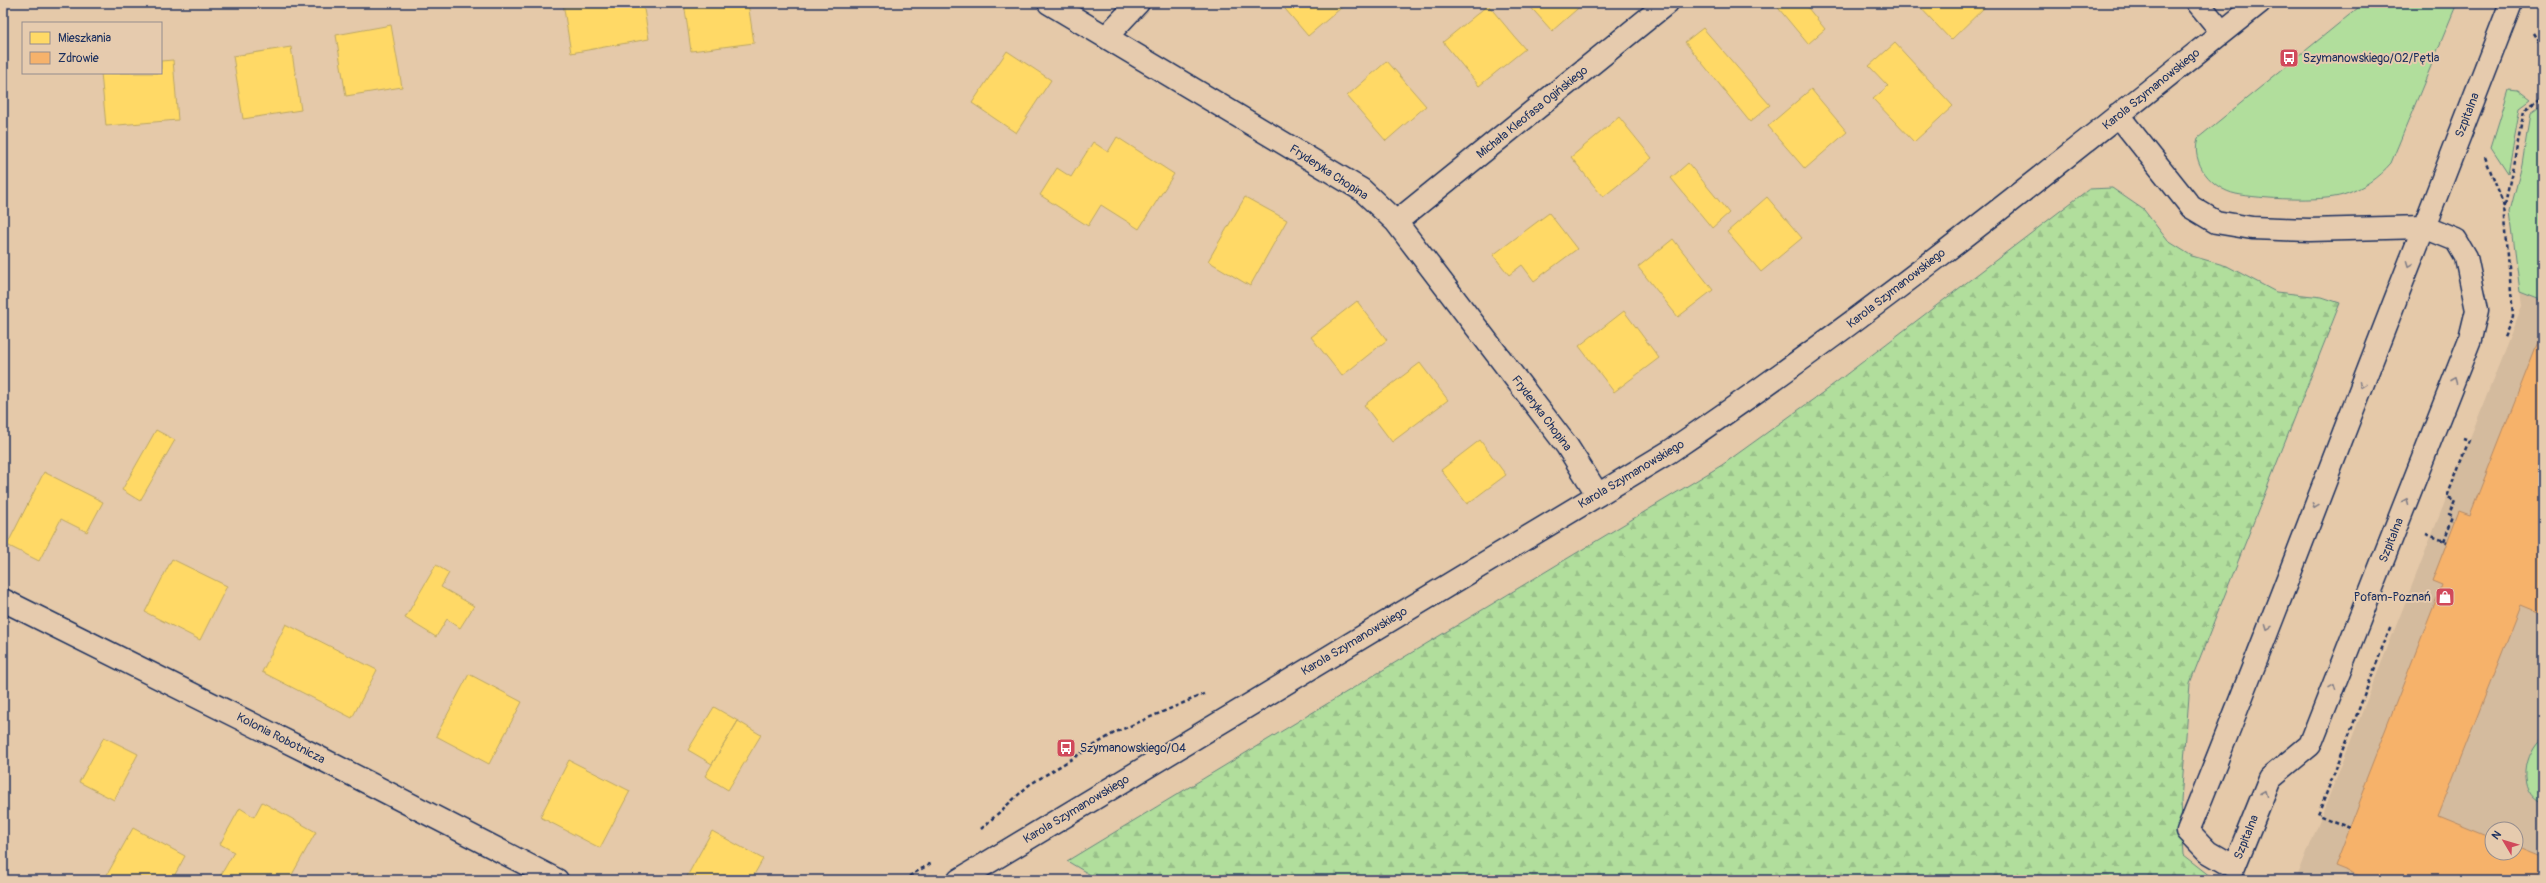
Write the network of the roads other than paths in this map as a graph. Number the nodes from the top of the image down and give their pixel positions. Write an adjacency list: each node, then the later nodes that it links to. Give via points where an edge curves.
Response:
1 (1049, 3): 8 (street, Fryderyka Chopina)
2 (1138, 3): 8 (street)
3 (1667, 3): 10 (street, Michała Kleofasa Ogińskiego)
4 (2198, 3): 7 (street)
5 (2259, 3): 7 (street, Karola Szymanowskiego)
6 (2511, 3): 11 (street, Szpitalna)
7 (2222, 32): 9 (street, Karola Szymanowskiego)
8 (1106, 36): 10 (street, Fryderyka Chopina, via 1362,190)
9 (2118, 115): 11 (street, via 2191,207 2216,222 2252,228 2309,230); 12 (street, Karola Szymanowskiego, via 1772,383 1669,452)
10 (1396, 222): 12 (street, Fryderyka Chopina, via 1567,446)
11 (2424, 227): 11 (street, Szpitalna, one-way to 11, via 2188,831 2208,852 2234,867 2270,778 2310,745 2470,339 2477,310 2466,257 2456,240)
12 (1598, 495): 15 (street, Karola Szymanowskiego)
13 (3, 600): 14 (street, Kolonia Robotnicza)
14 (557, 880)
15 (959, 880)

